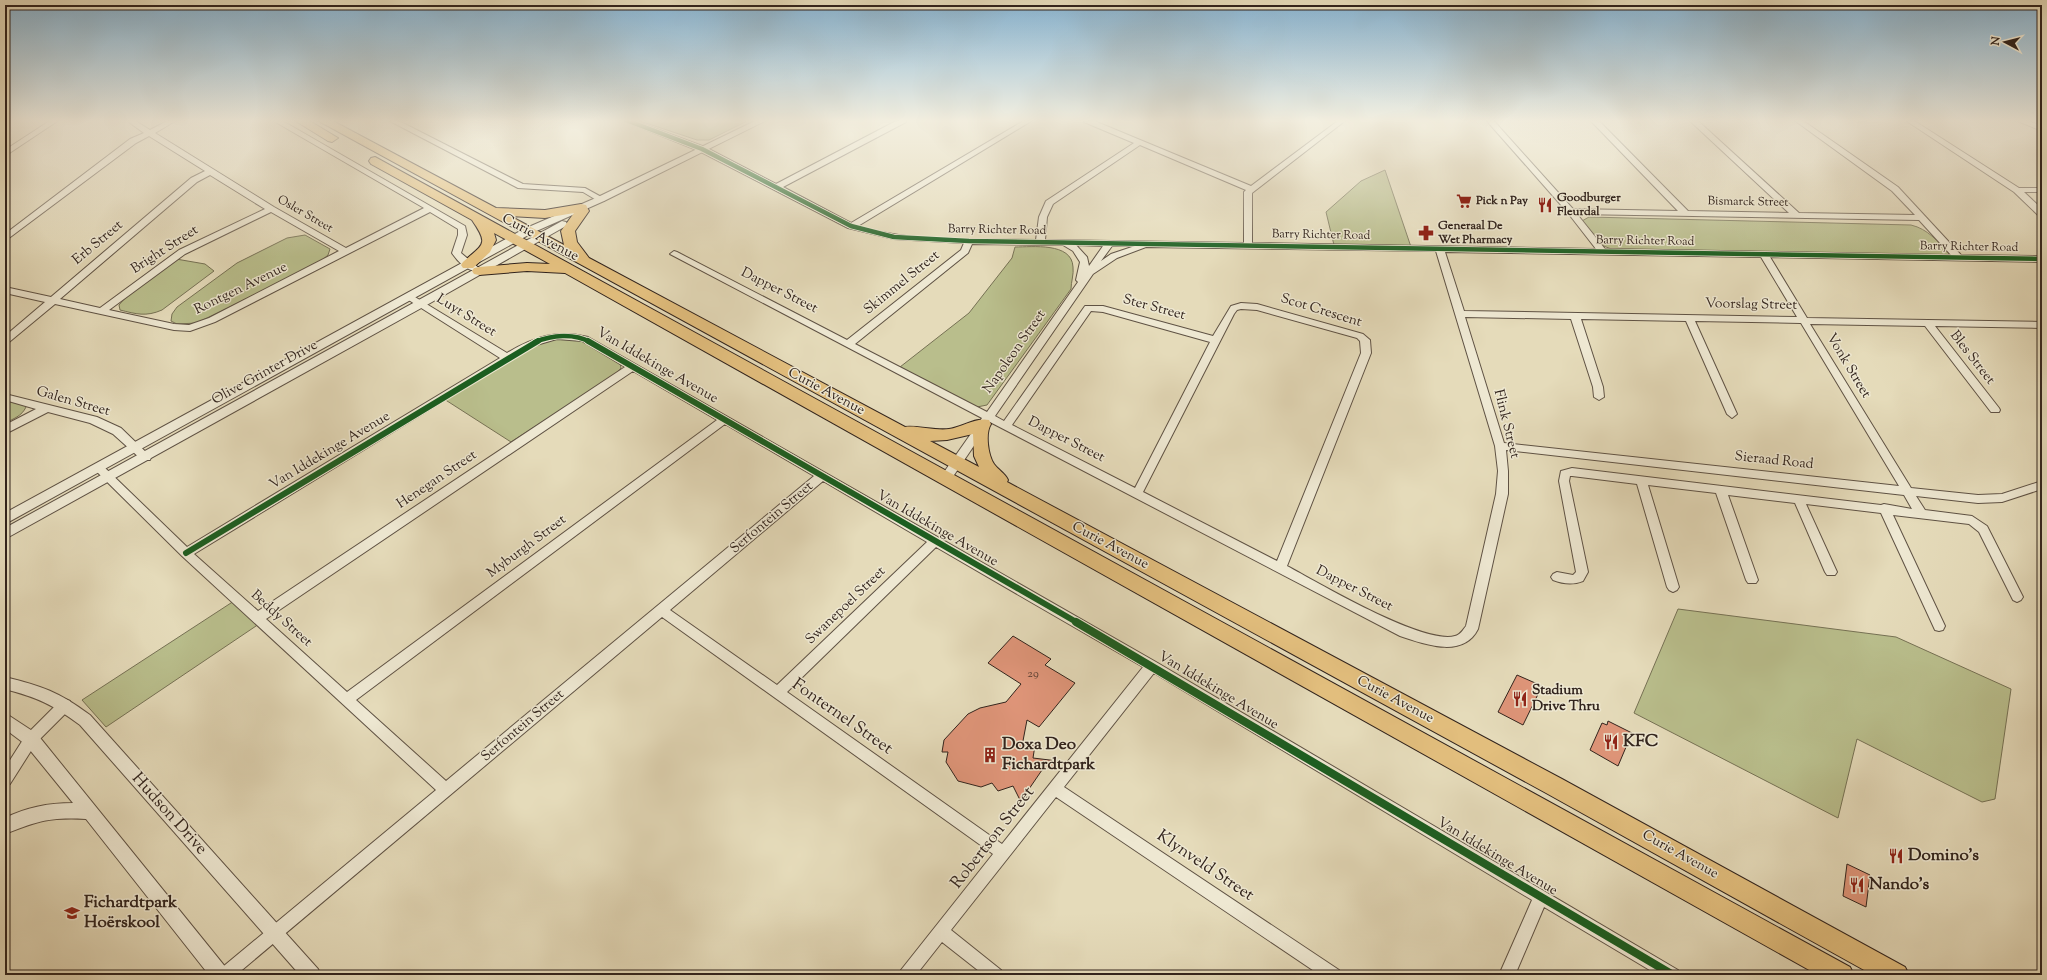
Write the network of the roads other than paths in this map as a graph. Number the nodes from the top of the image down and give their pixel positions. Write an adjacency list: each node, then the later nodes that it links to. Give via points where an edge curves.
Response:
1 (100, 166): 36 (street)
2 (202, 166): 19 (street, Osler Street)
3 (355, 166): 26 (street)
4 (382, 166): 33 (main road, Curie Avenue)
5 (407, 166): 27 (main road, Curie Avenue)
6 (481, 166): 24 (street, via 521,186 585,190)
7 (668, 166): 24 (street, Olive Grinter Drive)
8 (735, 166): 20 (street, Barry Richter Road)
9 (817, 166): 20 (street)
10 (953, 166): 35 (street)
11 (1105, 166): 39 (street, via 1049,203 1043,217)
12 (1197, 166): 21 (street)
13 (1281, 166): 21 (street)
14 (1531, 166): 29 (street)
15 (1639, 166): 30 (street)
16 (1743, 166): 32 (street)
17 (1863, 166): 34 (street, via 1885,181)
18 (1979, 166): 22 (street)
19 (211, 171): 25 (street, Osler Street); 58 (street, Erb Street, via 194,180)
20 (777, 187): 35 (street, Barry Richter Road)
21 (1251, 188): 43 (street, via 1247,195)
22 (2017, 190): 23 (street); 31 (street)
23 (2042, 190)
24 (601, 199): 28 (street, Olive Grinter Drive)
25 (271, 209): 46 (street, Osler Street); 60 (street, Bright Street, via 182,252)
26 (429, 209): 46 (street, Rontgen Avenue); 52 (street, via 462,228 463,233 456,249 457,256)
27 (489, 210): 28 (main road, via 533,215); 37 (main road, Curie Avenue)
28 (581, 210): 37 (street, Olive Grinter Drive); 51 (main road, via 568,231 568,237 573,247)
29 (1572, 211): 30 (street, Bismarck Street); 45 (street)
30 (1685, 213): 32 (street, Bismarck Street)
31 (2042, 214)
32 (1796, 215): 34 (street, Bismarck Street)
33 (476, 218): 37 (main road, Curie Avenue); 52 (main road, via 489,231 490,238)
34 (1923, 218): 49 (street)
35 (851, 226): 38 (street, Barry Richter Road, via 891,237)
36 (5, 238)
37 (527, 238): 51 (main road, Curie Avenue); 52 (street, Olive Grinter Drive); 53 (main road, Curie Avenue)
38 (969, 240): 39 (street, Barry Richter Road); 69 (street, Skimmel Street, via 965,251)
39 (1040, 241): 40 (street, Barry Richter Road)
40 (1061, 242): 41 (street, Barry Richter Road); 55 (street, via 1075,247 1082,256 1083,275)
41 (1110, 242): 42 (street, Barry Richter Road); 54 (street, Napoleon Street)
42 (1158, 243): 43 (street, Barry Richter Road); 54 (street, via 1133,248 1114,256)
43 (1248, 245): 44 (street, Barry Richter Road)
44 (1440, 249): 45 (street, Barry Richter Road); 61 (street, Flink Street)
45 (1602, 251): 48 (street, Barry Richter Road)
46 (347, 252): 60 (street, Rontgen Avenue, via 197,326 180,328)
47 (674, 254): 69 (street, Dapper Street)
48 (1764, 255): 49 (street, Barry Richter Road); 64 (street, Vonk Street)
49 (1958, 257): 50 (street, Barry Richter Road)
50 (2042, 259)
51 (590, 265): 77 (main road, Curie Avenue)
52 (474, 268): 53 (main road, via 550,267); 57 (street, Olive Grinter Drive); 59 (street, Olive Grinter Drive)
53 (572, 270): 88 (main road, Curie Avenue)
54 (1085, 278): 55 (street, Napoleon Street)
55 (1078, 288): 79 (street, Napoleon Street)
56 (5, 290): 58 (street, Rontgen Avenue)
57 (410, 297): 59 (street, Luyt Street); 83 (street, Olive Grinter Drive)
58 (52, 301): 60 (street, Rontgen Avenue); 68 (street, Erb Street)
59 (421, 304): 70 (street, Luyt Street); 84 (street, Olive Grinter Drive)
60 (100, 312)
61 (1460, 314): 62 (street, Voorslag Street); 82 (street, Flink Street)
62 (1575, 316): 63 (street, Voorslag Street); 73 (street)
63 (1689, 318): 64 (street, Voorslag Street); 76 (street)
64 (1804, 320): 65 (street, Voorslag Street); 93 (street, Vonk Street)
65 (1928, 323): 66 (street, Voorslag Street); 75 (street, Bles Street)
66 (2042, 325)
67 (1216, 340): 80 (street, Ster Street, via 1103,309 1088,308); 94 (street, Scot Crescent); 103 (street, Scot Crescent, via 1234,308 1248,306 1352,332 1365,340 1366,354)
68 (5, 341)
69 (848, 344): 79 (street, Dapper Street)
70 (506, 357): 71 (street, Van Iddekinge Avenue, via 543,338 564,335 594,343); 102 (street, Van Iddekinge Avenue)
71 (633, 366): 78 (street, Van Iddekinge Avenue); 110 (street, Henegan Street)
72 (5, 397): 74 (street, Galen Street)
73 (1599, 397)
74 (46, 408): 81 (street); 83 (street, Galen Street, via 118,430)
75 (1995, 410)
76 (1732, 414)
77 (868, 415): 79 (main road, via 908,431 929,436 958,434); 85 (main road, Curie Avenue)
78 (725, 419): 87 (street, Van Iddekinge Avenue); 116 (street, Myburgh Street)
79 (984, 423): 80 (street, Dapper Street); 85 (street, Napoleon Street); 97 (main road, via 981,452 984,465 996,477)
80 (1006, 426): 94 (street, Dapper Street)
81 (5, 430)
82 (1500, 446): 93 (street, Sieraad Road); 112 (street, Flink Street, via 1503,489 1472,629 1463,638)
83 (136, 448): 84 (street, Galen Street); 86 (street, Olive Grinter Drive)
84 (146, 457): 89 (street, Olive Grinter Drive)
85 (957, 463): 88 (street, Napoleon Street); 97 (main road, Curie Avenue)
86 (98, 468): 89 (street, Beddy Street); 99 (street, Olive Grinter Drive)
87 (822, 476): 101 (street, Van Iddekinge Avenue); 109 (street, Serfontein Street)
88 (946, 478): 136 (main road, Curie Avenue)
89 (107, 479): 100 (street, Olive Grinter Drive); 102 (street, Beddy Street)
90 (1641, 480): 92 (street); 105 (street, via 1572,472 1565,474 1564,481 1582,572 1579,578 1574,580); 107 (street)
91 (2042, 485): 93 (street, Sieraad Road, via 2002,498 1978,499)
92 (1720, 489): 95 (street); 106 (street)
93 (1908, 490): 98 (street, Vonk Street)
94 (1137, 494): 103 (street, Dapper Street)
95 (1798, 498): 96 (street); 104 (street)
96 (1884, 508): 98 (street); 111 (street)
97 (1045, 511): 137 (main road, Curie Avenue)
98 (1920, 512): 108 (street, via 1963,518 1978,524 1988,537)
99 (5, 519)
100 (5, 534)
101 (936, 542): 113 (street, Van Iddekinge Avenue); 115 (street, Swanepoel Street)
102 (186, 553): 110 (street, Beddy Street)
103 (1280, 568): 112 (street, Dapper Street, via 1404,632)
104 (1831, 572)
105 (1557, 577)
106 (1752, 580)
107 (1672, 588)
108 (2017, 598)
109 (661, 610): 115 (street, Fonternel Street); 122 (street, Serfontein Street)
110 (258, 618): 116 (street, Beddy Street)
111 (1939, 626)
112 (1449, 642)
113 (1152, 666): 121 (street, Robertson Street); 126 (street, Van Iddekinge Avenue)
114 (5, 683): 117 (street, Hudson Drive, via 42,693)
115 (777, 693): 125 (street, Fonternel Street)
116 (347, 699): 122 (street, Beddy Street)
117 (65, 705): 119 (street); 128 (street, Hudson Drive, via 85,720)
118 (5, 720): 119 (street)
119 (31, 739): 120 (street); 123 (street)
120 (5, 780)
121 (1055, 788): 125 (street, Robertson Street); 133 (street, Klynveld Street)
122 (446, 790): 128 (street, Serfontein Street)
123 (91, 812): 124 (street, via 52,810 21,818); 129 (street)
124 (5, 826)
125 (1003, 853): 127 (street, Robertson Street)
126 (1540, 897): 134 (street); 135 (street, Van Iddekinge Avenue)
127 (941, 931): 131 (street, Robertson Street); 132 (street)
128 (274, 933): 129 (street, Serfontein Street); 130 (street, Hudson Drive)
129 (222, 975)
130 (312, 975)
131 (906, 975)
132 (996, 975)
133 (1334, 975)
134 (1507, 975)
135 (1673, 975)
136 (1842, 975)
137 (1897, 975)

